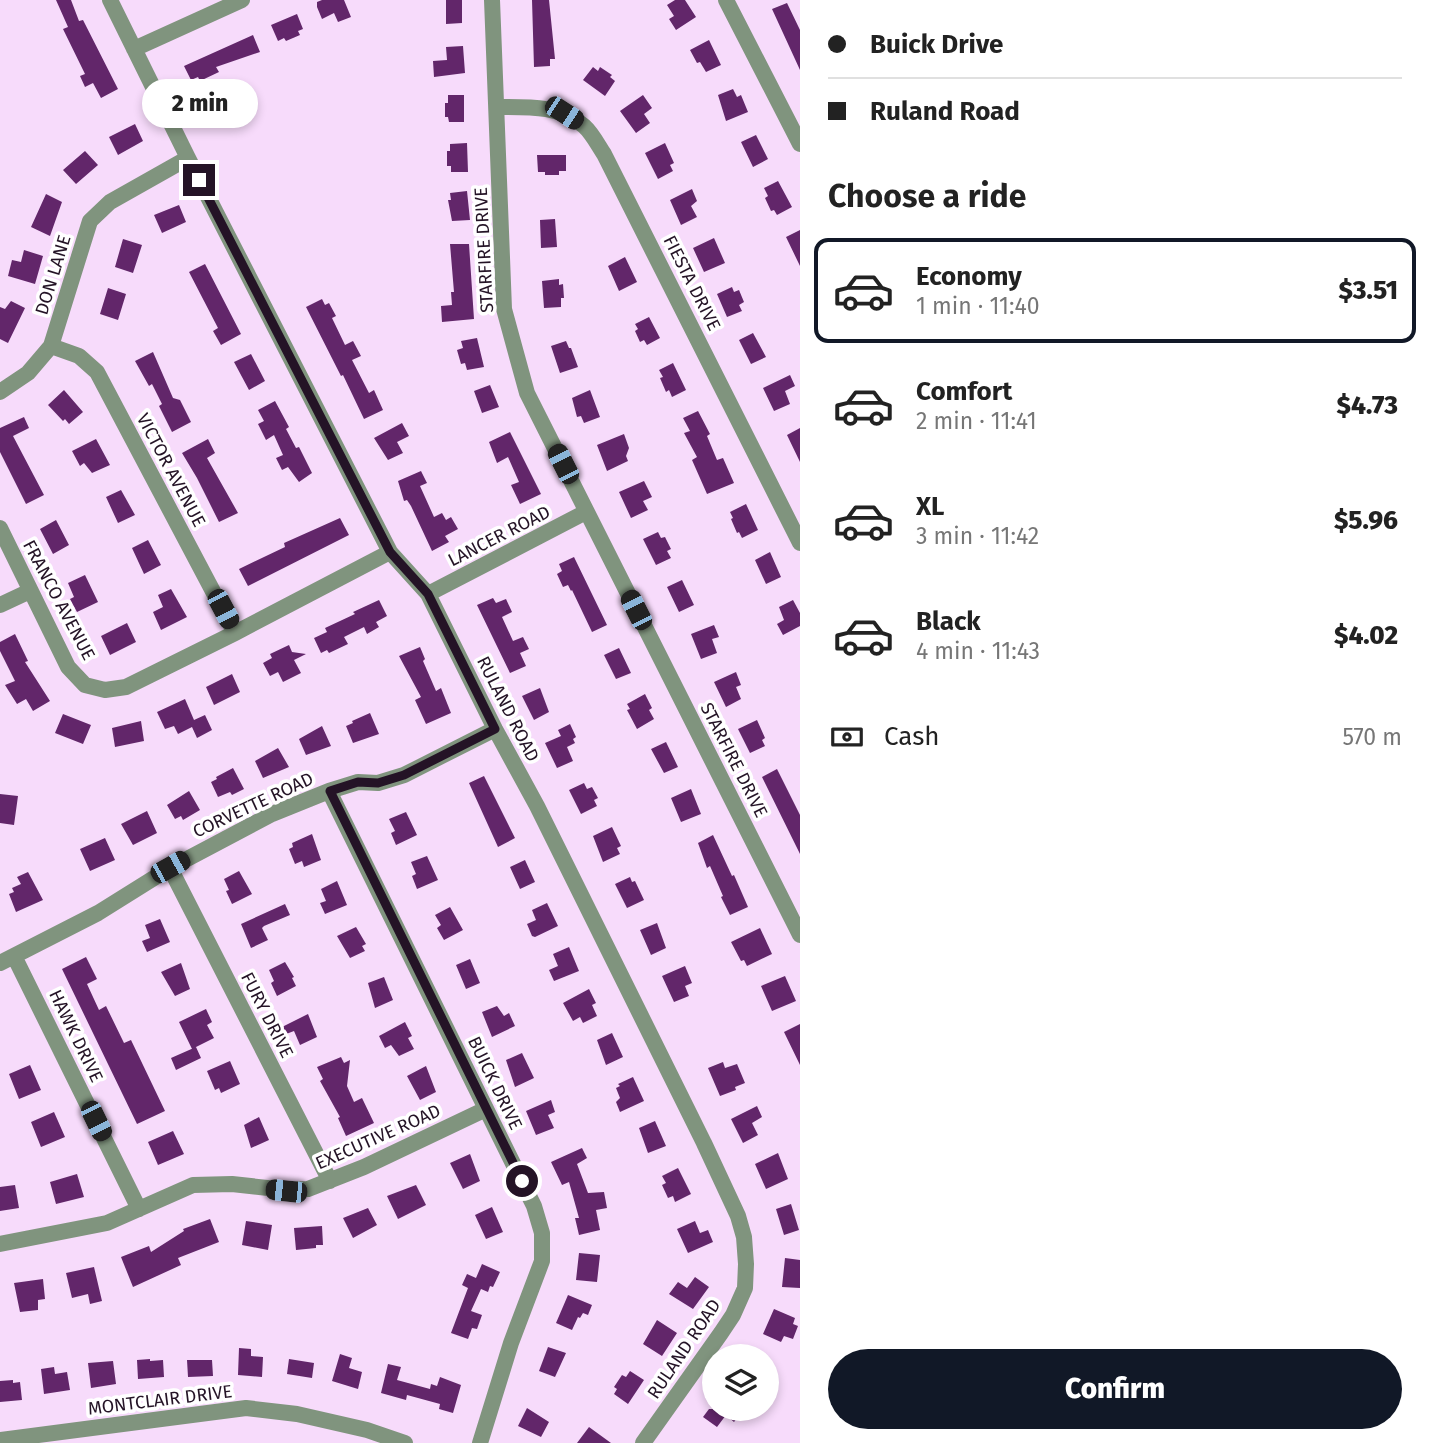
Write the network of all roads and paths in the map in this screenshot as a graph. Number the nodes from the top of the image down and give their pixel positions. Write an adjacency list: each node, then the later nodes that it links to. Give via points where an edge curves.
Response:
1 (110, 0): 5 (street, RULAND ROAD)
2 (242, 0): 5 (street)
3 (492, 0): 6 (street, STARFIRE DRIVE)
4 (726, 0): 7 (street)
5 (134, 49): 9 (street, RULAND ROAD)
6 (497, 107): 12 (street, STARFIRE DRIVE, via 504,309 527,393); 14 (street, FIESTA DRIVE, via 564,113 585,127 604,154)
7 (796, 124): 8 (street)
8 (800, 144)
9 (188, 158): 10 (street, DON LANE, via 110,202 90,221); 15 (street, RULAND ROAD)
10 (51, 346): 11 (street, DON LANE, via 28,373); 19 (street, VICTOR AVENUE, via 79,356 97,372)
11 (0, 391)
12 (586, 512): 17 (street, LANCER ROAD); 23 (street, STARFIRE DRIVE)
13 (0, 528): 16 (street, FRANCO AVENUE)
14 (800, 543)
15 (390, 552): 17 (street, RULAND ROAD); 19 (street, FRANCO AVENUE)
16 (30, 591): 18 (street); 19 (street, FRANCO AVENUE, via 68,667 85,685 105,690 126,687)
17 (428, 594): 20 (street, RULAND ROAD)
18 (0, 605)
19 (235, 633)
20 (495, 729): 21 (street, CORVETTE ROAD, via 404,775); 32 (street, RULAND ROAD, via 704,1143 744,1237 745,1288 733,1315)
21 (330, 791): 22 (street, CORVETTE ROAD, via 272,814); 25 (street, BUICK DRIVE)
22 (170, 867): 24 (street, CORVETTE ROAD, via 97,913); 26 (street, FURY DRIVE)
23 (800, 936)
24 (7, 959): 27 (street, HAWK DRIVE)
25 (486, 1109): 26 (street, EXECUTIVE ROAD); 31 (street, BUICK DRIVE, via 534,1206 542,1233 542,1261)
26 (330, 1181): 27 (street, EXECUTIVE ROAD, via 286,1191 232,1184 193,1185)
27 (139, 1209): 28 (street, EXECUTIVE ROAD, via 107,1223)
28 (0, 1244)
29 (0, 1440): 30 (street, MONTCLAIR DRIVE, via 246,1408 367,1430)
30 (405, 1443)
31 (480, 1443)
32 (643, 1443)

